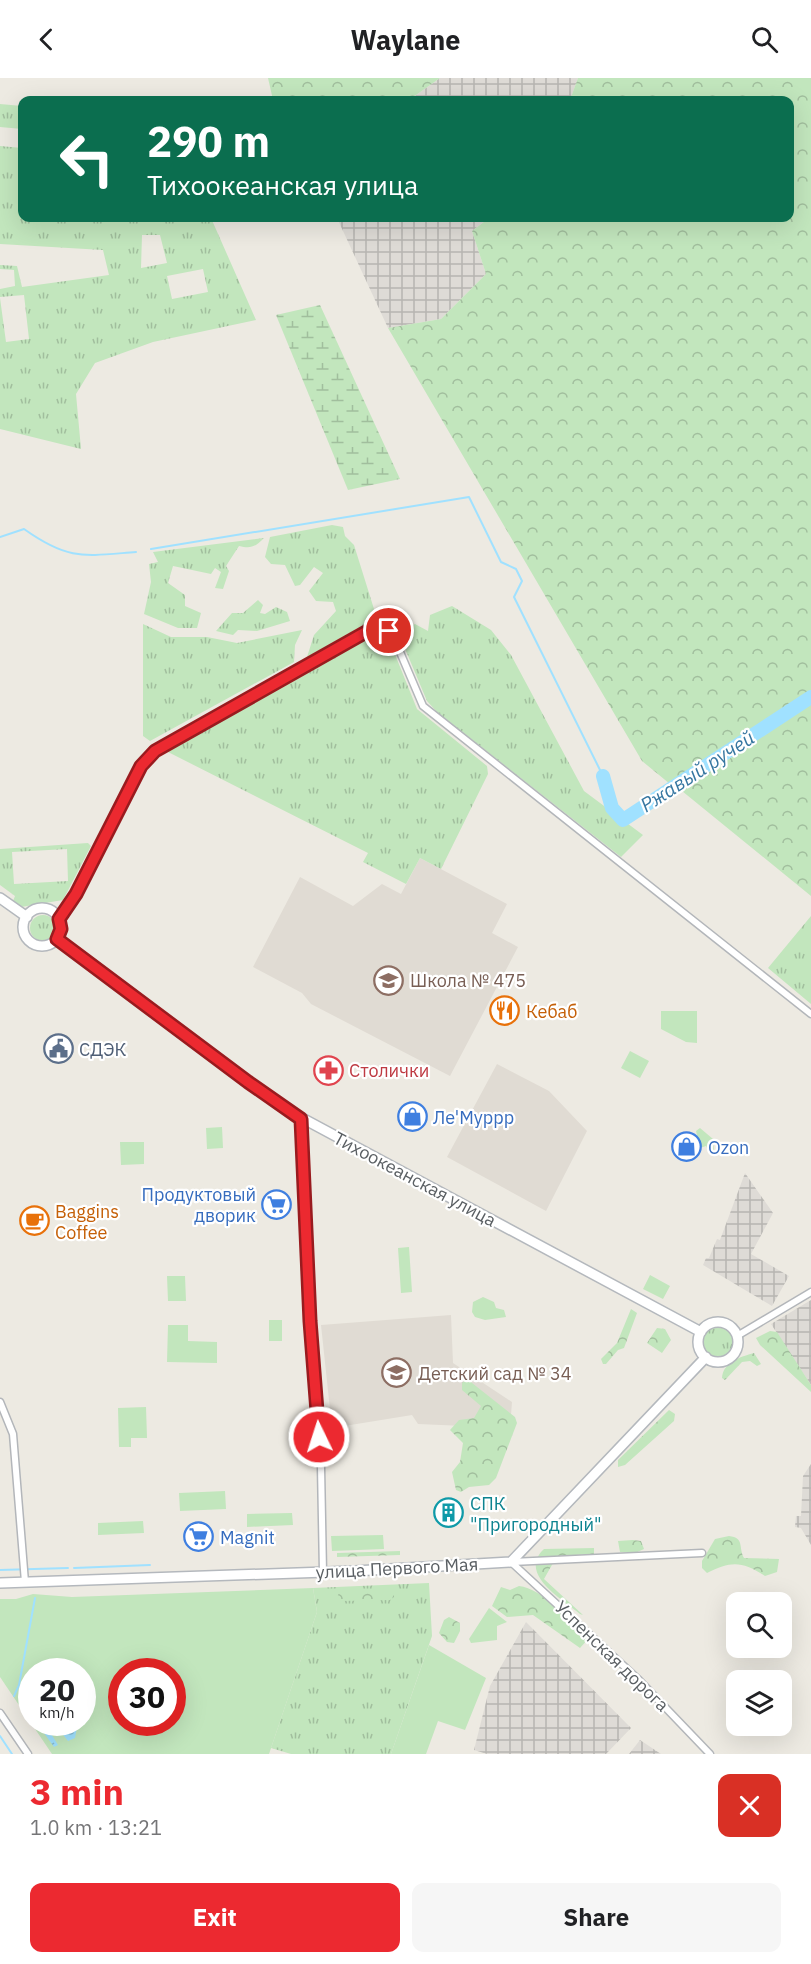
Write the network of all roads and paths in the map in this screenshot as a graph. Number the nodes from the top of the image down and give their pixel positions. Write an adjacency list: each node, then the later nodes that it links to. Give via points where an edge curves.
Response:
1 (0, 898): 2 (street)
2 (27, 917): 3 (street, via 46,909); 4 (street, via 24,930 30,942 44,946)
3 (59, 919): 4 (street); 5 (street, via 76,894 141,766 155,751 373,628 382,627 394,638 423,706)
4 (57, 939): 6 (street, Тихоокеанская улица)
5 (811, 1014)
6 (301, 1119): 8 (street, Тихоокеанская улица); 14 (street, via 321,1467)
7 (811, 1292): 9 (street)
8 (701, 1332): 9 (street, via 713,1322 720,1322 728,1324); 10 (street, via 698,1346)
9 (737, 1336): 10 (street, via 737,1348 729,1358 717,1362)
10 (706, 1358): 13 (street)
11 (0, 1402): 15 (street, via 14,1434)
12 (702, 1553): 13 (street)
13 (511, 1562): 14 (street, улица Первого Мая); 19 (street, Успенская дорога, via 639,1680)
14 (323, 1572): 15 (street, улица Первого Мая)
15 (25, 1582): 16 (street, улица Первого Мая)
16 (0, 1583)
17 (0, 1713): 18 (street)
18 (28, 1754)
19 (710, 1754)

